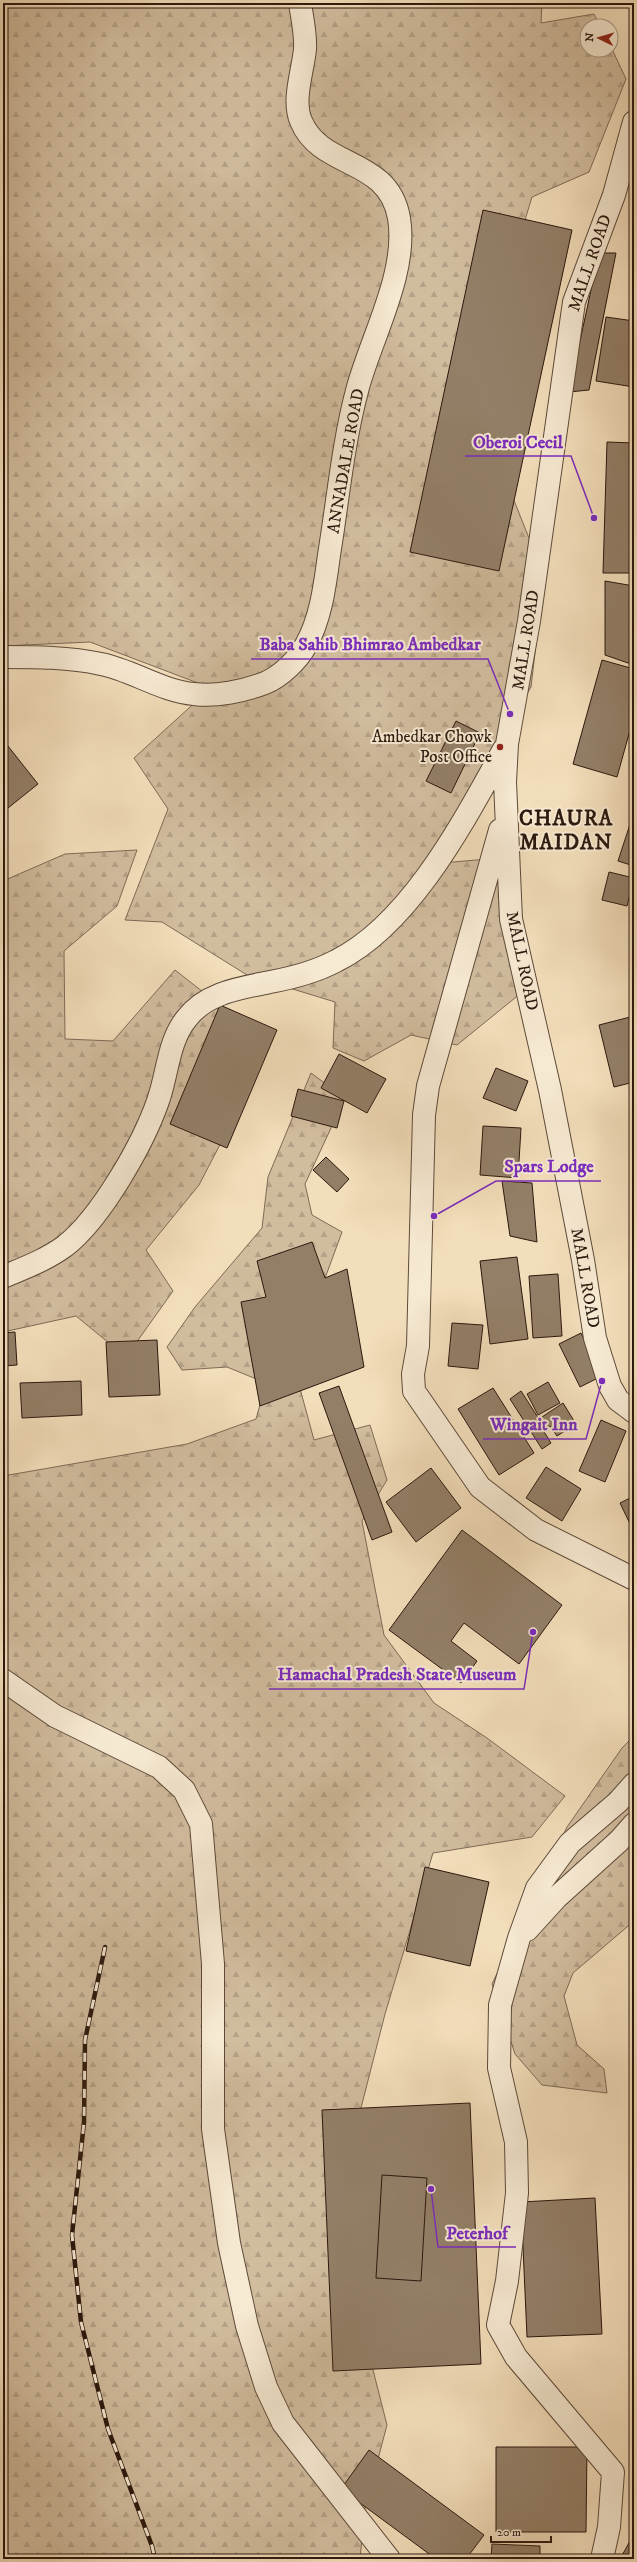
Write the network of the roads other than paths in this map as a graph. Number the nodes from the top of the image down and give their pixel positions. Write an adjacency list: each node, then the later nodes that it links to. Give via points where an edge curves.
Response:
1 (300, 3): 3 (street, ANNADALE ROAD, via 305,46 298,104 300,120 321,146 382,182 393,196 399,220 400,251 349,424 322,599 306,645 294,661 266,682 211,694 193,694 177,690 128,670 99,663 60,658)
2 (634, 122): 4 (street, MALL ROAD, via 614,195 574,302 529,621)
3 (3, 657)
4 (507, 744): 5 (street, MALL ROAD); 6 (street, via 462,824 390,922 336,961 292,976 248,985 218,995 187,1017 172,1049 159,1099 148,1127 98,1210 66,1245 48,1257)
5 (505, 812): 7 (street, MALL ROAD, via 511,920 550,1090 596,1338 614,1393 622,1404); 8 (street, via 428,1086 424,1115 418,1346 413,1387 422,1405 480,1487 536,1530)
6 (3, 1277)
7 (634, 1412)
8 (634, 1579)
9 (3, 1680): 13 (street, via 55,1716 159,1767 184,1790 201,1824 213,1964 214,2129 229,2243 247,2326 266,2387 284,2424)
10 (634, 1784): 12 (street, via 566,1850 537,1888)
11 (634, 1824): 12 (street, via 619,1841 556,1897)
12 (520, 1938): 14 (street, via 500,2005 500,2068 516,2142 517,2193 506,2288 498,2325 516,2357 612,2472 609,2527)
13 (388, 2559)
14 (602, 2559)

